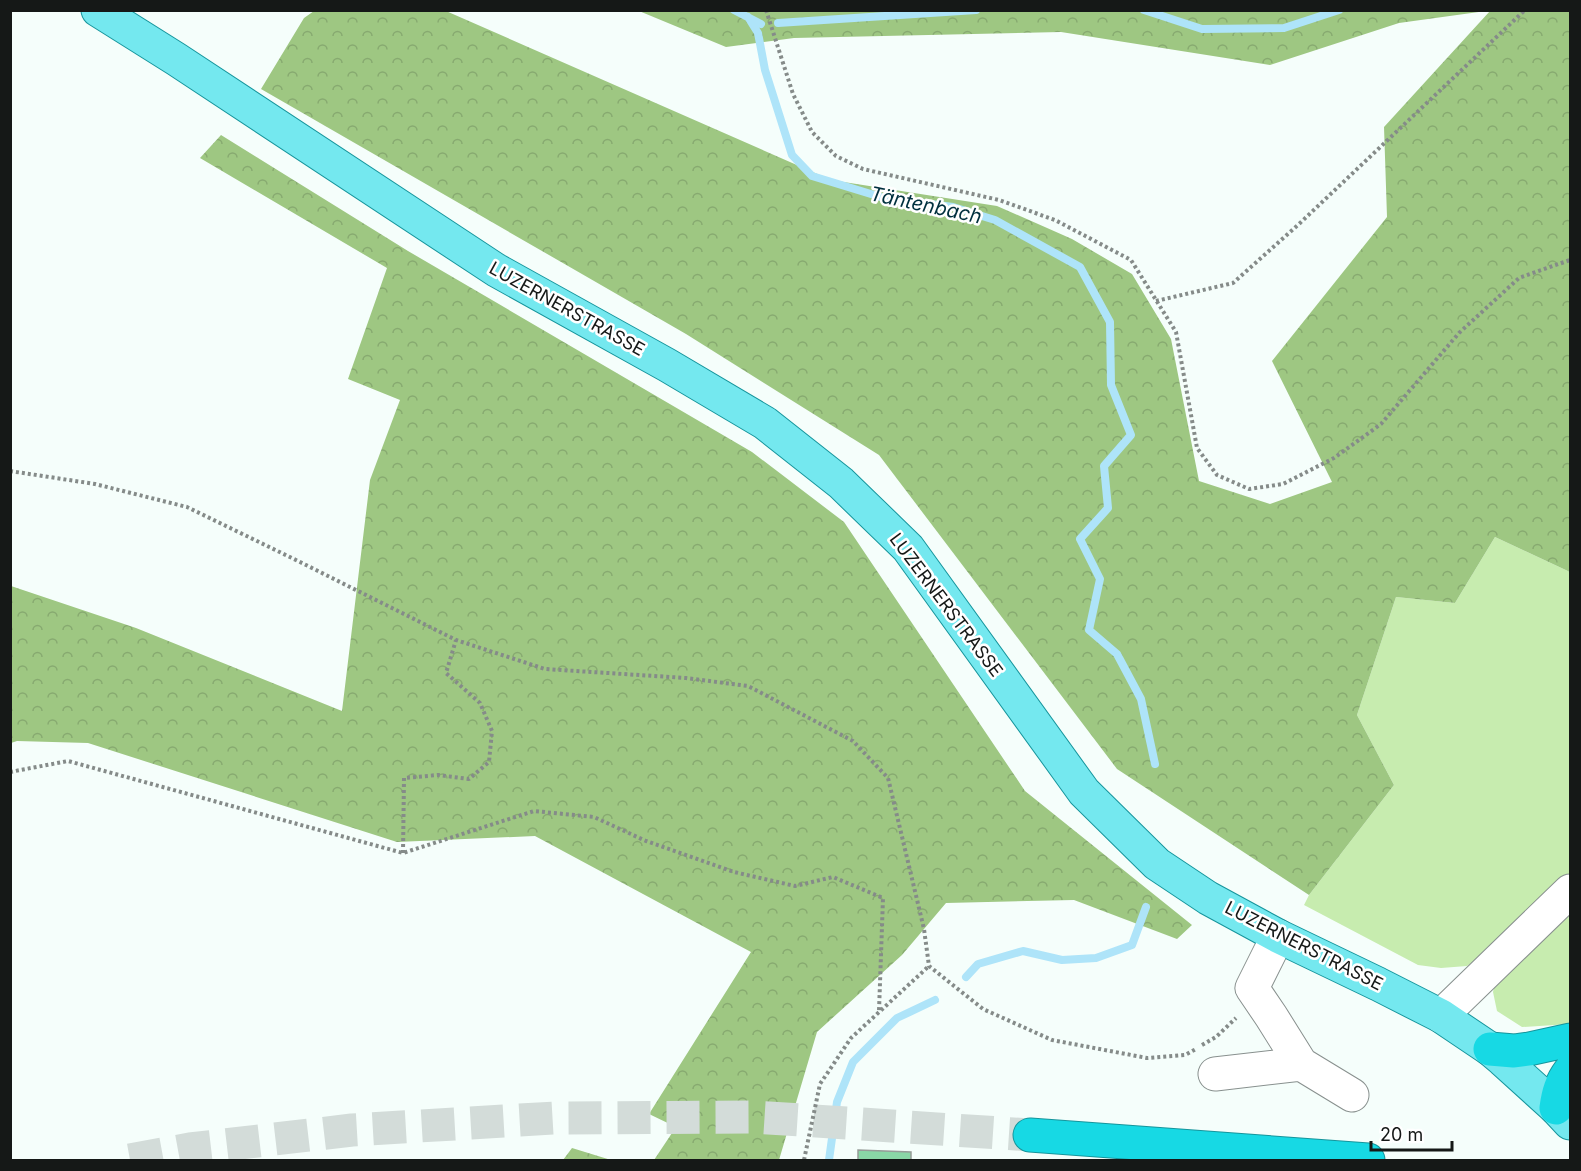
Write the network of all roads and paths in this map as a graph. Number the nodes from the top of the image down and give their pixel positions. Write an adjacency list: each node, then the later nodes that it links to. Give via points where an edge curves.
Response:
1 (98, 10): 11 (main road, LUZERNERSTRASSE, via 496,270 765,423 842,483 908,548 1084,792 1157,864 1208,898)
2 (766, 10): 5 (path, via 793,94 812,132 836,156 863,169 999,200 1055,220 1131,260)
3 (1525, 10): 5 (path, via 1233,283)
4 (1570, 260): 5 (path, via 1519,278 1459,333 1381,424 1334,459 1283,484 1249,489 1217,475 1197,448 1176,332)
5 (1156, 301)
6 (10, 471): 7 (path, via 95,484 187,507)
7 (456, 640): 9 (path, via 446,673 480,703 492,731 489,762 469,779 438,774 404,778); 12 (path, via 545,669 748,686 853,741 888,778)
8 (10, 772): 9 (path, via 68,761)
9 (403, 853): 13 (path, via 534,811 594,817 645,841 734,873 795,886 833,877 883,898)
10 (1570, 891): 14 (lane)
11 (1278, 936): 14 (main road, LUZERNERSTRASSE); 18 (lane, via 1252,988)
12 (929, 966): 13 (path); 15 (path, via 983,1009 1052,1040 1147,1058 1185,1055)
13 (879, 1011): 26 (path, via 850,1038 820,1084)
14 (1441, 1016): 17 (main road, LUZERNERSTRASSE)
15 (1216, 1037)
16 (1570, 1040): 17 (highway, via 1529,1050)
17 (1490, 1049): 22 (main road, LUZERNERSTRASSE)
18 (1301, 1064): 20 (lane); 21 (lane)
19 (1570, 1071): 22 (highway, via 1558,1093)
20 (1215, 1074)
21 (1352, 1095)
22 (1563, 1116)
23 (1030, 1135): 24 (highway)
24 (1119, 1142): 25 (highway); 27 (lane)
25 (1359, 1160)
26 (804, 1161)
27 (1153, 1161)

